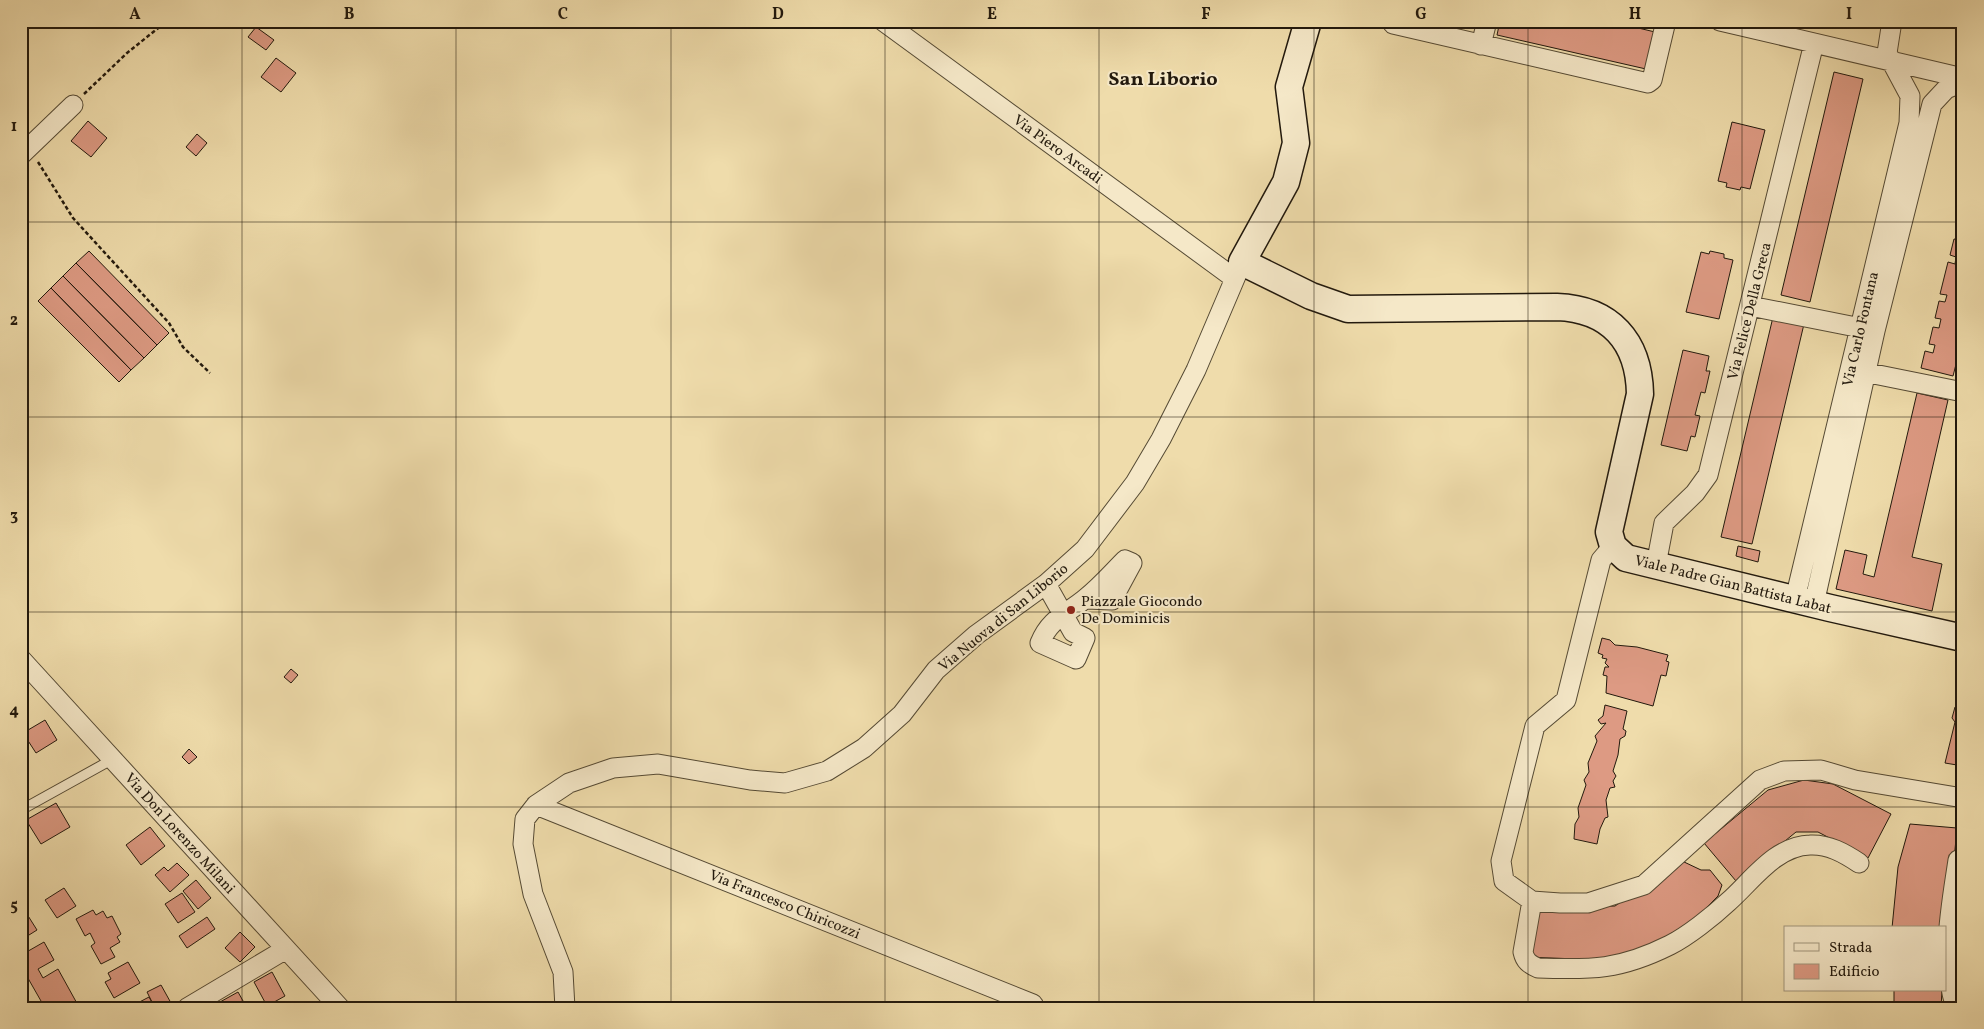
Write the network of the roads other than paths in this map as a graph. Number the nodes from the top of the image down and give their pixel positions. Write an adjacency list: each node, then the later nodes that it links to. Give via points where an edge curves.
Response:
1 (882, 21): 15 (street, Via Piero Arcadi)
2 (1308, 21): 15 (street, Via Nuova di San Liborio, via 1289,87 1296,143 1286,182)
3 (1487, 21): 9 (street)
4 (1666, 21): 9 (street, via 1652,80 1648,83)
5 (1720, 21): 8 (street)
6 (1892, 21): 10 (street, Via Carlo Fontana, via 1887,53)
7 (1393, 24): 9 (street)
8 (1814, 42): 10 (street); 16 (street, Via Felice Della Greca)
9 (1481, 45)
10 (1893, 61): 11 (street); 17 (street, Via Carlo Fontana, via 1910,96 1909,123)
11 (1963, 78)
12 (1963, 82): 17 (street, Via Carlo Fontana, via 1946,89 1932,104)
13 (73, 105): 14 (street)
14 (25, 152)
15 (1238, 270): 20 (street, via 1348,309 1577,308 1593,313 1613,326 1635,356 1640,377 1640,394 1611,519 1609,532); 22 (street, Via Nuova di San Liborio, via 1196,370 1135,483 1085,549)
16 (1750, 306): 17 (street); 21 (street, Via Felice Della Greca, via 1708,475 1695,493 1664,523)
17 (1867, 329): 18 (street, Via Carlo Fontana)
18 (1858, 371): 19 (street); 24 (street, Via Carlo Fontana)
19 (1963, 392)
20 (1613, 546): 21 (street, Viale Padre Gian Battista Labat, via 1626,558); 33 (street, via 1601,560 1566,700 1535,726 1501,861 1504,882)
21 (1656, 565): 24 (street, Viale Padre Gian Battista Labat)
22 (1046, 584): 23 (street, via 1063,614); 29 (street, Via Nuova di San Liborio, via 976,635 936,670 902,714 864,748 827,771 785,783 658,764 613,768 569,784)
23 (1086, 599)
24 (1804, 601): 25 (street, Viale Padre Gian Battista Labat)
25 (1963, 638)
26 (21, 659): 27 (street, Via Don Lorenzo Milani)
27 (112, 759): 30 (lane); 34 (street, Via Don Lorenzo Milani)
28 (1963, 798): 33 (street, via 1855,780 1821,770 1784,771 1760,780 1644,885 1588,903)
29 (536, 804): 35 (street, Via Francesco Chiricozzi); 38 (street, via 525,818 523,844 533,894 563,972)
30 (21, 810)
31 (1958, 860): 39 (street, via 1948,938 1949,988)
32 (1858, 863): 33 (street, via 1841,851 1820,845 1796,846 1770,862 1727,903 1672,944 1627,964 1587,970 1538,968 1524,959)
33 (1532, 901)
34 (286, 949): 36 (street); 37 (street, Via Don Lorenzo Milani)
35 (1033, 1004)
36 (187, 1008)
37 (340, 1008)
38 (565, 1008)
39 (1956, 1008)

